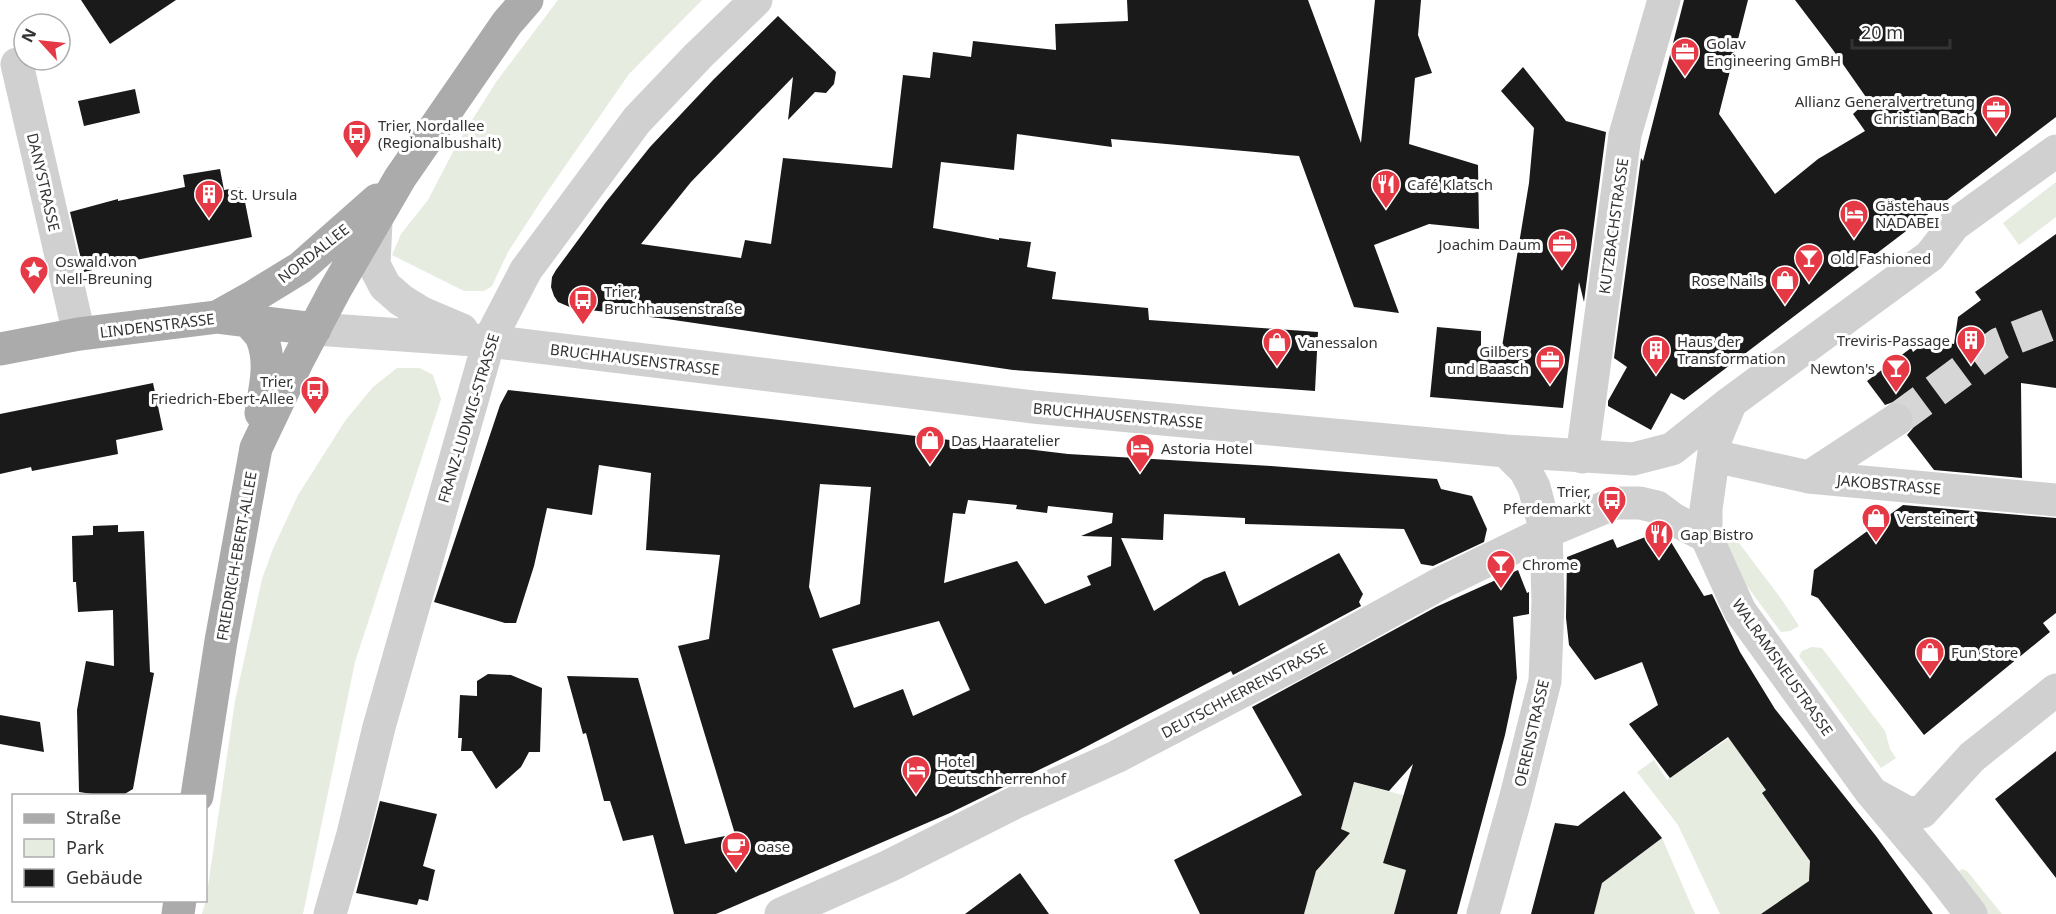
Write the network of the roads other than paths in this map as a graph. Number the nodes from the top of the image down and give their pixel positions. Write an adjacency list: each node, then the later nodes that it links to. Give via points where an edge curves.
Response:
1 (527, 0): 6 (main road, NORDALLEE)
2 (756, 0): 11 (street, FRANZ-LUDWIG-STRASSE, via 637,120 526,270)
3 (1664, 0): 17 (street, KUTZBACHSTRASSE, via 1625,135)
4 (19, 72): 10 (street, DANYSTRASSE)
5 (2056, 151): 13 (street, BRUCHHAUSENSTRASSE, via 1954,225 1930,256)
6 (400, 178): 7 (main road, NORDALLEE); 8 (main road, NORDALLEE, via 300,268 251,298)
7 (376, 222): 9 (main road, NORDALLEE); 11 (street, BRUCHHAUSENSTRASSE, via 374,265 385,286 422,313)
8 (232, 318): 9 (main road, LINDENSTRASSE); 10 (main road, LINDENSTRASSE); 15 (main road, via 262,336 268,368)
9 (315, 329): 11 (street, BRUCHHAUSENSTRASSE); 15 (main road, FRIEDRICH-EBERT-ALLEE)
10 (79, 334): 12 (main road, LINDENSTRASSE)
11 (489, 341): 16 (street, BRUCHHAUSENSTRASSE, via 1033,407); 28 (street, FRANZ-LUDWIG-STRASSE, via 388,693)
12 (0, 349)
13 (1731, 402): 17 (street, BRUCHHAUSENSTRASSE, via 1672,449 1633,459); 22 (street, via 1716,438)
14 (1896, 420): 19 (street)
15 (256, 448): 26 (main road, FRIEDRICH-EBERT-ALLEE)
16 (1506, 451): 17 (street, BRUCHHAUSENSTRASSE); 21 (street, OERENSTRASSE, via 1525,470 1534,487)
17 (1582, 457)
18 (1723, 458): 19 (street, JAKOBSTRASSE)
19 (1809, 477): 20 (street, JAKOBSTRASSE)
20 (2056, 500)
21 (1546, 532): 22 (street, DEUTSCHHERRENSTRASSE, via 1615,503 1641,503 1656,507); 29 (street, DEUTSCHHERRENSTRASSE, via 1443,582 1116,757); 30 (street, OERENSTRASSE, via 1545,681)
22 (1706, 536): 25 (street, WALRAMSNEUSTRASSE, via 1740,611)
23 (2056, 690): 24 (street, WALRAMSNEUSTRASSE, via 1972,757)
24 (1947, 783): 25 (street, WALRAMSNEUSTRASSE, via 1922,812 1908,813); 27 (street, WALRAMSNEUSTRASSE, via 1931,830 1930,852)
25 (1871, 792): 27 (street, WALRAMSNEUSTRASSE)
26 (197, 794)
27 (1940, 874): 31 (street, WALRAMSNEUSTRASSE)
28 (330, 914)
29 (781, 914)
30 (1483, 914)
31 (1971, 914)

